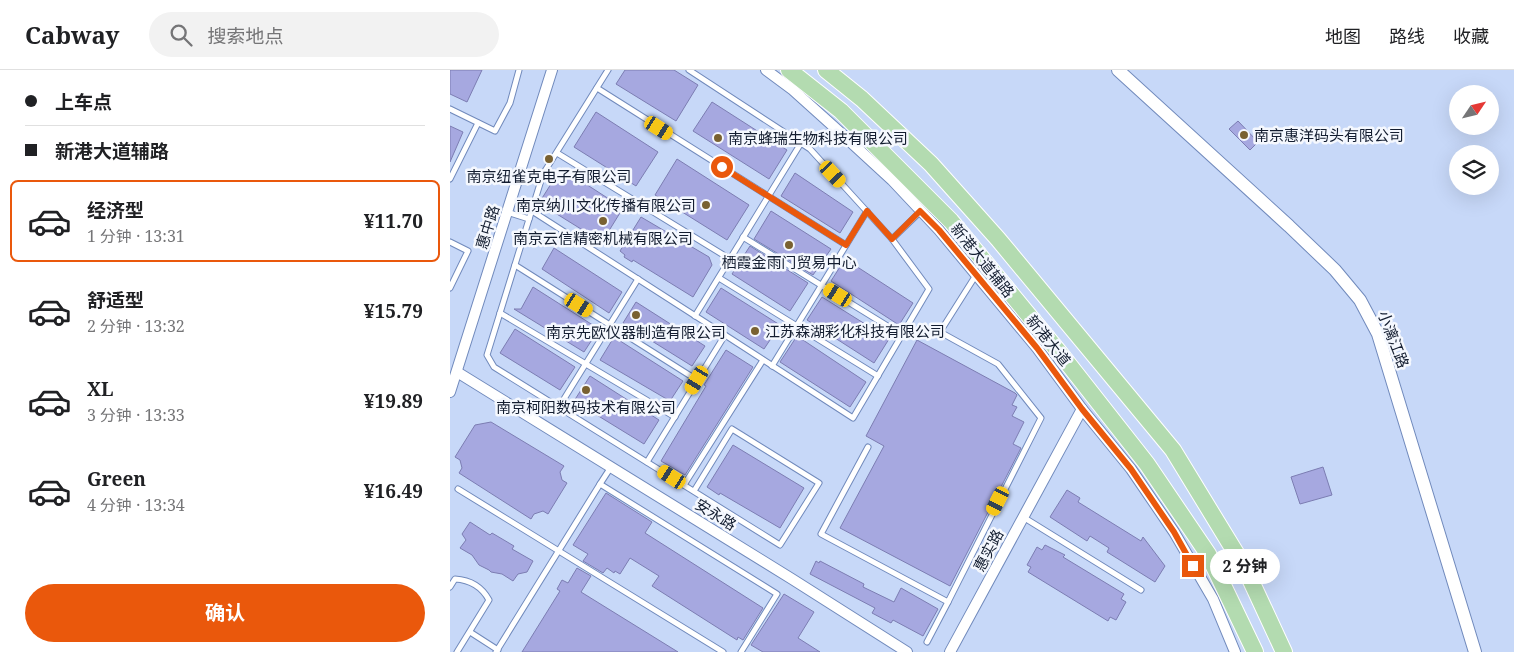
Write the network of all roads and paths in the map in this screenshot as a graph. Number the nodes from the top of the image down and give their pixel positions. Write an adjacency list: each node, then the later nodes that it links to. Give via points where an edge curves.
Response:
1 (519, 70): 11 (lane, via 510,103 495,130)
2 (552, 70): 19 (street, 惠中路)
3 (608, 70): 9 (lane)
4 (689, 70): 12 (lane)
5 (766, 70): 18 (street, 新港大道辅路, via 844,134)
6 (789, 70): 69 (main road, 新港大道, via 841,111 952,221 1059,352 1147,464 1208,554)
7 (826, 70): 70 (main road, 新港大道, via 931,164 998,239 1173,450 1245,568)
8 (1118, 70): 71 (street, 小漓江路, via 1289,226 1335,270 1360,300 1378,334)
9 (597, 88): 13 (lane); 15 (lane)
10 (450, 109): 11 (lane)
11 (478, 122): 14 (lane)
12 (802, 143): 15 (lane); 17 (lane)
13 (557, 153): 16 (lane, via 543,174); 25 (lane)
14 (450, 179)
15 (768, 197): 21 (lane); 24 (lane)
16 (532, 211): 20 (lane); 29 (lane)
17 (867, 211): 22 (lane); 24 (lane)
18 (920, 211): 22 (lane); 27 (street, 新港大道辅路)
19 (507, 212): 20 (lane); 41 (street, 惠中路)
20 (529, 219): 26 (lane)
21 (743, 237): 25 (lane); 30 (lane)
22 (892, 239): 37 (lane, via 929,290)
23 (450, 242): 31 (lane, via 468,251)
24 (846, 245): 30 (lane)
25 (730, 259): 28 (lane)
26 (515, 264): 32 (lane); 34 (lane)
27 (976, 275): 46 (street, 新港大道辅路, via 1037,348); 59 (lane, via 940,332 998,364 1041,418)
28 (718, 278): 33 (lane); 35 (lane)
29 (638, 279): 33 (lane); 34 (lane)
30 (822, 285): 35 (lane); 37 (lane)
31 (450, 288)
32 (500, 313): 39 (lane); 45 (lane, via 487,355 494,367)
33 (695, 316): 36 (lane)
34 (611, 325): 39 (lane); 43 (lane)
35 (797, 326): 40 (lane); 42 (lane)
36 (725, 335): 38 (lane); 43 (lane)
37 (902, 335): 42 (lane)
38 (762, 360): 40 (lane); 52 (lane)
39 (586, 364): 45 (lane); 47 (lane)
40 (772, 366): 42 (lane, via 853,418)
41 (457, 372): 44 (street, 惠中路); 50 (street, 安永路)
42 (878, 376)
43 (697, 380): 47 (lane)
44 (450, 392)
45 (559, 407): 49 (lane)
46 (1082, 409): 55 (street, 惠实路); 68 (street, 新港大道辅路, via 1131,469 1174,532 1213,599)
47 (675, 417): 49 (lane)
48 (868, 447): 59 (lane, via 821,534)
49 (647, 462): 52 (lane)
50 (611, 467): 51 (lane); 66 (street, 安永路)
51 (600, 484): 56 (lane); 65 (lane, via 777,594)
52 (684, 485): 54 (lane)
53 (458, 490): 56 (lane)
54 (694, 491): 54 (lane, via 780,545 818,483 732,429)
55 (1023, 516): 58 (lane); 67 (street, 惠实路)
56 (559, 551): 62 (lane); 64 (lane)
57 (450, 587): 60 (lane, via 455,579 466,580 484,590 489,600)
58 (1141, 590)
59 (948, 602): 61 (lane)
60 (470, 632): 62 (lane); 63 (lane)
61 (927, 642)
62 (497, 651)
63 (457, 652)
64 (723, 652)
65 (741, 652)
66 (907, 652)
67 (950, 652)
68 (1234, 652)
69 (1254, 652)
70 (1284, 652)
71 (1475, 652)

